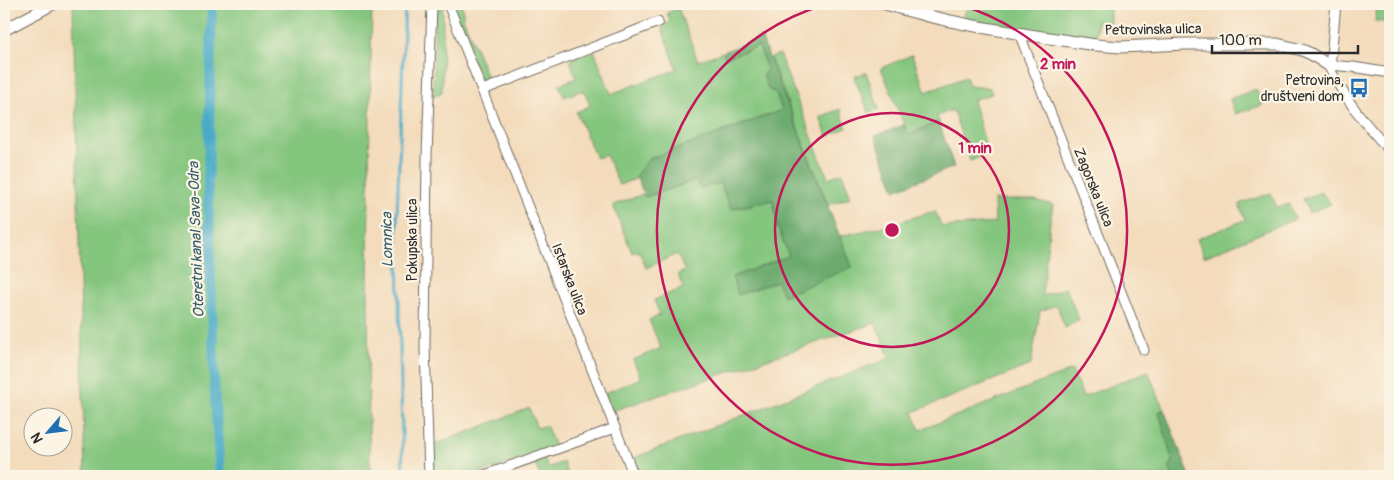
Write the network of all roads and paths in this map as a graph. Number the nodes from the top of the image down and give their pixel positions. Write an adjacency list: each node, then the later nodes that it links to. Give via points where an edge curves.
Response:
1 (53, 4): 7 (street)
2 (432, 4): 15 (street, Pokupska ulica, via 426,157 425,347)
3 (448, 4): 11 (street, Istarska ulica)
4 (886, 4): 8 (street, Petrovinska ulica, via 928,17)
5 (1336, 4): 9 (street)
6 (658, 22): 11 (street)
7 (4, 30)
8 (1019, 33): 9 (street, Petrovinska ulica, via 1120,47 1276,44 1302,50); 13 (street, Zagorska ulica)
9 (1328, 65): 10 (street, Petrovinska ulica); 12 (street, via 1351,105)
10 (1390, 73)
11 (483, 90): 14 (street, Istarska ulica)
12 (1390, 151)
13 (1144, 350)
14 (615, 428): 16 (street); 17 (street, Istarska ulica)
15 (429, 476)
16 (485, 476)
17 (634, 476)

